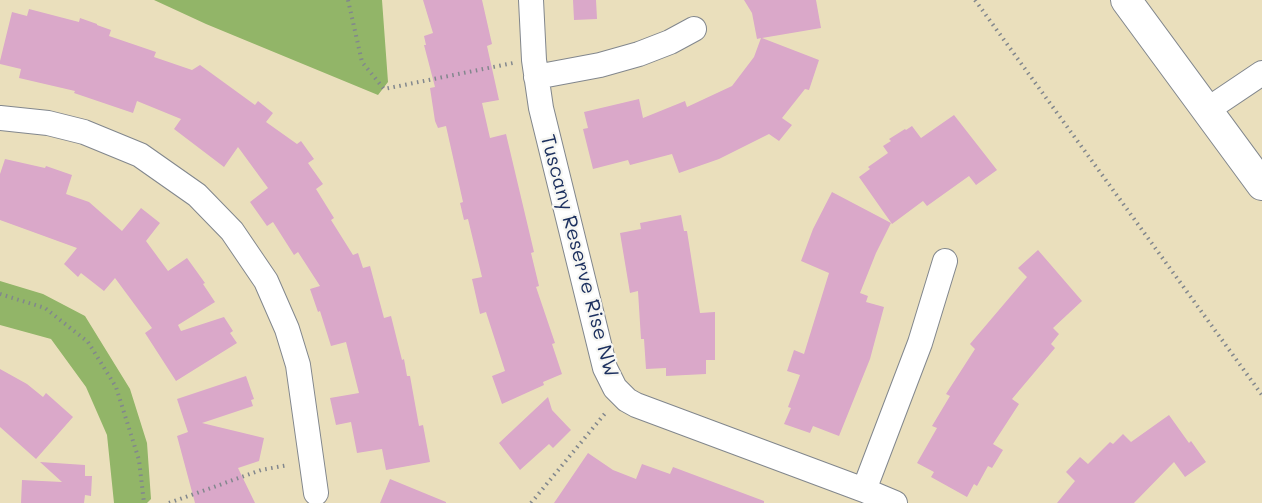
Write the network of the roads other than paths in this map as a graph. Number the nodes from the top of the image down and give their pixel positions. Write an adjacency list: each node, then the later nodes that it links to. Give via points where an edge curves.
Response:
1 (531, 0): 4 (street, Tuscany Reserve Rise NW)
2 (1126, 0): 6 (street)
3 (694, 29): 4 (street, via 639,54 600,65)
4 (535, 68): 10 (street, Tuscany Reserve Rise NW, via 605,368 620,394 636,405)
5 (1262, 73): 6 (street)
6 (1207, 110): 8 (street)
7 (0, 118): 11 (street, via 26,119 84,132 140,155 197,195 226,225 266,280 287,329 298,365)
8 (1262, 185)
9 (945, 261): 10 (street, via 920,343)
10 (864, 490): 12 (street, Tuscany Reserve Rise NW)
11 (316, 493)
12 (895, 503)

